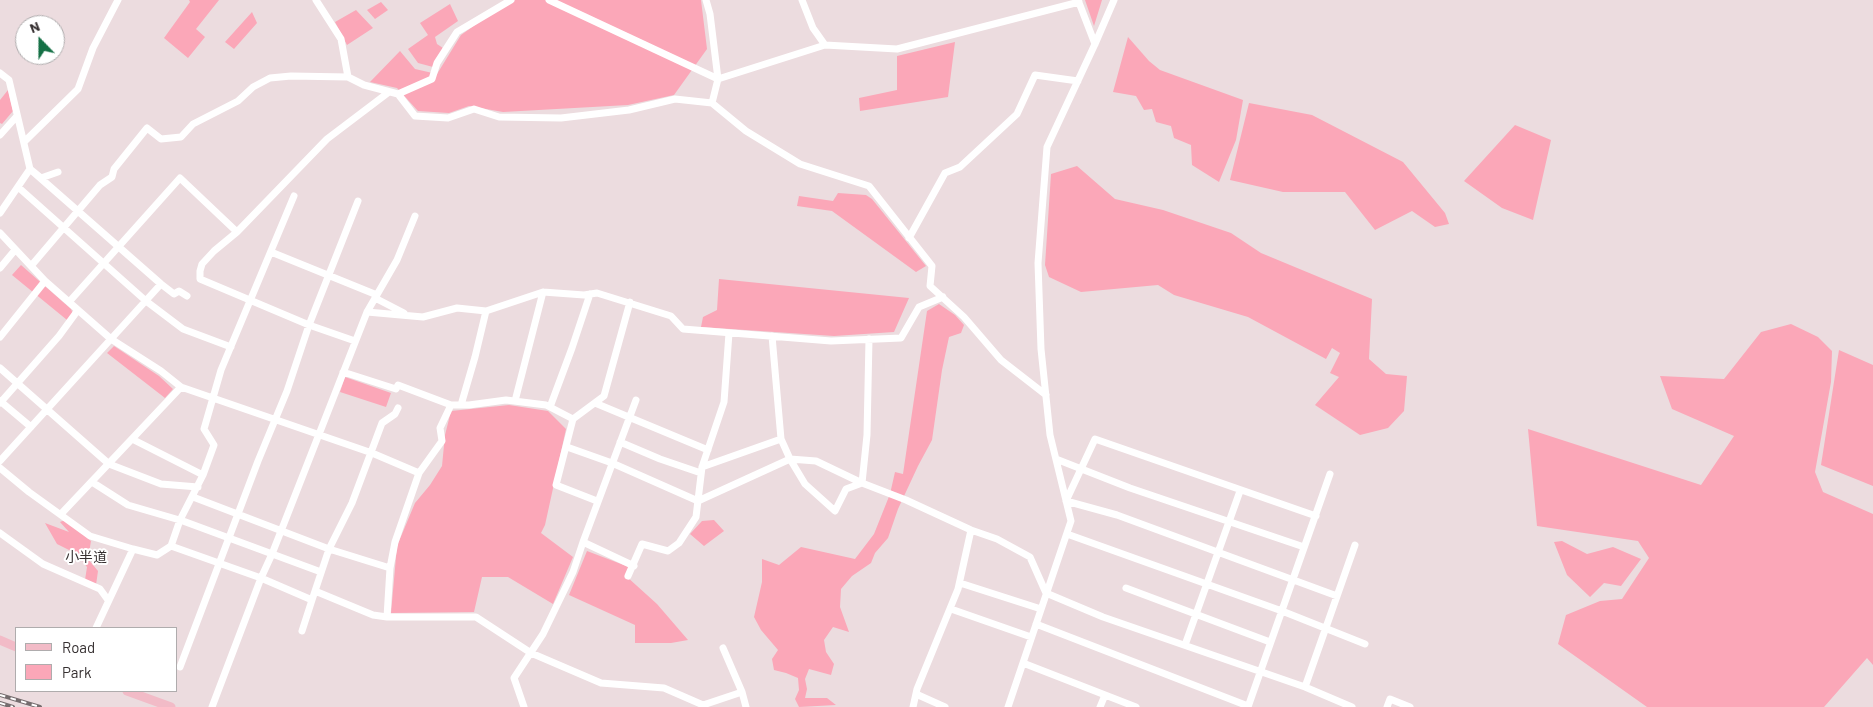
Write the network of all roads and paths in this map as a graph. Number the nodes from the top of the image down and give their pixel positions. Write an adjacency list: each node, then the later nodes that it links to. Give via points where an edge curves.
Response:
1 (118, 0): 20 (street, via 93,48 78,89)
2 (316, 0): 12 (street, via 341,39)
3 (511, 0): 16 (street, via 457,32 437,63 432,79)
4 (549, 0): 13 (street)
5 (706, 0): 13 (street)
6 (802, 0): 10 (street, via 813,28)
7 (1114, 0): 9 (street)
8 (1079, 1): 9 (street); 10 (street, via 897,50)
9 (1095, 44): 14 (street)
10 (825, 45): 13 (street)
11 (0, 74): 18 (street, via 9,80)
12 (348, 77): 15 (street); 26 (street, via 270,78 238,101 193,124 181,137 161,139 147,128 114,169 112,177 100,185)
13 (718, 79): 17 (street)
14 (1078, 81): 32 (street, via 1035,75 1017,114 960,167 945,173); 67 (street, via 1047,147 1038,263)
15 (389, 92): 16 (street); 30 (street, via 327,139)
16 (398, 94): 17 (street, via 415,116 448,118 474,109 499,117 561,118 629,110 675,99)
17 (712, 103): 32 (street, via 746,131 800,164 869,186)
18 (17, 116): 19 (street); 20 (street)
19 (0, 135)
20 (24, 142): 21 (street)
21 (30, 169): 22 (street, via 41,178); 23 (street); 26 (street)
22 (58, 172)
23 (18, 187): 27 (street); 29 (street)
24 (294, 196): 35 (street)
25 (358, 201): 39 (street)
26 (80, 211): 29 (street); 33 (street)
27 (0, 213)
28 (416, 216): 45 (street)
29 (63, 229): 36 (street); 37 (street)
30 (237, 232): 33 (street, via 180,178); 47 (street, via 202,264 200,279)
31 (0, 233): 34 (street)
32 (909, 238): 46 (street, via 932,266 930,286)
33 (119, 246): 36 (street); 41 (street)
34 (15, 250): 37 (street); 38 (street)
35 (270, 252): 39 (street); 47 (street)
36 (103, 264): 48 (street); 49 (street)
37 (31, 266): 40 (street)
38 (0, 268)
39 (329, 275): 45 (street); 55 (street)
40 (45, 281): 49 (street); 58 (street)
41 (162, 284): 44 (street, via 174,294 179,291); 48 (street)
42 (543, 292): 43 (street); 52 (street); 70 (street)
43 (590, 294): 50 (street); 75 (street)
44 (187, 296)
45 (376, 297): 53 (street); 54 (street)
46 (942, 297): 60 (street, via 919,307 901,338); 67 (street, via 964,317 1000,360)
47 (250, 300): 55 (street); 62 (street)
48 (146, 301): 59 (street); 62 (street, via 182,329)
49 (69, 302): 51 (street)
50 (630, 302): 56 (street, via 671,316 683,329); 72 (street, via 604,396)
51 (78, 310): 59 (street); 65 (street)
52 (486, 311): 54 (street, via 458,308 423,318); 74 (street)
53 (367, 312): 54 (street); 61 (street)
54 (409, 315)
55 (309, 325): 61 (street); 80 (street)
56 (729, 333): 57 (street); 87 (street, via 724,402)
57 (772, 336): 60 (street, via 831,341); 84 (street)
58 (0, 337)
59 (112, 339): 66 (street); 77 (street)
60 (869, 339): 101 (street, via 867,434)
61 (355, 341): 64 (street)
62 (231, 347): 68 (street)
63 (0, 368): 65 (street)
64 (343, 372): 73 (street, via 396,389 398,385); 82 (street)
65 (17, 383): 71 (street); 77 (street)
66 (181, 387): 68 (street); 83 (street)
67 (1046, 395): 90 (street)
68 (214, 397): 80 (street); 99 (street, via 204,429 214,445)
69 (636, 400): 78 (street)
70 (515, 401): 74 (street); 75 (street)
71 (0, 402): 81 (street)
72 (595, 403): 78 (street); 79 (street)
73 (451, 404): 74 (street); 97 (street, via 440,428 442,441)
74 (461, 405)
75 (550, 407): 79 (street)
76 (398, 408): 88 (street, via 382,423)
77 (47, 409): 81 (street); 93 (street)
78 (629, 417): 85 (street); 87 (street)
79 (573, 419): 86 (street)
80 (274, 420): 82 (street); 109 (street)
81 (31, 427): 91 (street)
82 (318, 435): 88 (street); 114 (street)
83 (132, 439): 93 (street); 99 (street)
84 (781, 439): 89 (street); 96 (street)
85 (620, 442): 92 (street); 96 (street, via 660,459)
86 (567, 447): 92 (street); 105 (street, via 556,485)
87 (708, 450): 96 (street)
88 (372, 453): 97 (street); 123 (street)
89 (790, 459): 101 (street, via 816,460); 101 (street, via 805,484 835,511 846,488); 106 (street)
90 (1056, 459): 95 (street); 107 (street)
91 (0, 461)
92 (612, 463): 105 (street); 106 (street)
93 (109, 464): 100 (street); 102 (street, via 161,484)
94 (0, 468): 108 (street)
95 (1080, 469): 103 (street, via 1095,439); 107 (street); 112 (street)
96 (702, 470): 106 (street)
97 (419, 472): 128 (street, via 395,542)
98 (1330, 474): 110 (street)
99 (203, 475): 102 (street)
100 (92, 482): 108 (street); 111 (street, via 128,505)
101 (862, 483): 113 (street)
102 (198, 487): 104 (street)
103 (1240, 490): 110 (street); 112 (street)
104 (193, 497): 109 (street); 111 (street)
105 (597, 501): 118 (street)
106 (698, 501): 127 (street, via 696,518 679,543 668,551 642,544)
107 (1066, 501): 116 (street, via 1071,521); 124 (street, via 1117,515)
108 (61, 514): 122 (street, via 90,536)
109 (237, 515): 114 (street); 117 (street)
110 (1316, 516): 121 (street)
111 (180, 520): 117 (street); 120 (street)
112 (1229, 521): 121 (street); 124 (street)
113 (971, 530): 133 (street); 137 (street, via 1030,557)
114 (281, 531): 123 (street); 125 (street)
115 (0, 533): 139 (street, via 43,564 100,589)
116 (1067, 534): 134 (street); 137 (street)
117 (229, 538): 125 (street); 126 (street)
118 (583, 542): 127 (street); 157 (street, via 573,572)
119 (1355, 545): 138 (street)
120 (171, 546): 122 (street, via 157,555); 126 (street)
121 (1304, 547): 132 (street)
122 (133, 549): 139 (street)
123 (329, 549): 128 (street); 129 (street)
124 (1218, 552): 132 (street); 134 (street)
125 (272, 554): 129 (street); 131 (street)
126 (220, 564): 131 (street); 159 (street)
127 (634, 566): 130 (street)
128 (390, 568): 145 (street)
129 (321, 572): 136 (street)
130 (628, 576)
131 (261, 578): 140 (street); 169 (street)
132 (1293, 580): 138 (street); 143 (street)
133 (960, 583): 141 (street); 142 (street)
134 (1206, 584): 143 (street); 144 (street)
135 (1126, 588): 144 (street)
136 (315, 591): 140 (street); 145 (street, via 373,615)
137 (1046, 592): 142 (street); 154 (street, via 1103,617)
138 (1337, 596): 148 (street)
139 (108, 600): 147 (street)
140 (312, 600): 149 (street)
141 (951, 608): 150 (street); 164 (street)
142 (1041, 608): 146 (street)
143 (1282, 612): 148 (street); 152 (street)
144 (1195, 614): 152 (street); 154 (street)
145 (387, 617): 157 (street, via 476,617)
146 (1036, 624): 150 (street); 167 (street)
147 (96, 627)
148 (1326, 629): 153 (street); 161 (street)
149 (302, 631)
150 (1031, 637): 158 (street)
151 (0, 640): 155 (main road)
152 (1270, 642): 160 (street)
153 (1365, 644)
154 (1185, 645): 160 (street)
155 (15, 647)
156 (723, 648): 163 (street)
157 (531, 653): 163 (street, via 601,684 664,688 703,705); 170 (street, via 514,678)
158 (1022, 663): 165 (street); 174 (street)
159 (180, 667)
160 (1260, 672): 161 (street); 167 (street)
161 (1305, 687): 166 (street)
162 (130, 692): 168 (main road)
163 (742, 692): 171 (street)
164 (916, 694): 172 (street); 173 (street)
165 (1105, 695): 175 (street); 176 (street)
166 (1341, 705): 177 (street)
167 (1248, 706)
168 (171, 707)
169 (212, 707)
170 (524, 707)
171 (746, 707)
172 (913, 707)
173 (945, 707)
174 (1008, 707)
175 (1100, 707)
176 (1136, 707)
177 (1352, 707)
178 (1387, 707): 179 (street, via 1390,699)
179 (1410, 707)

